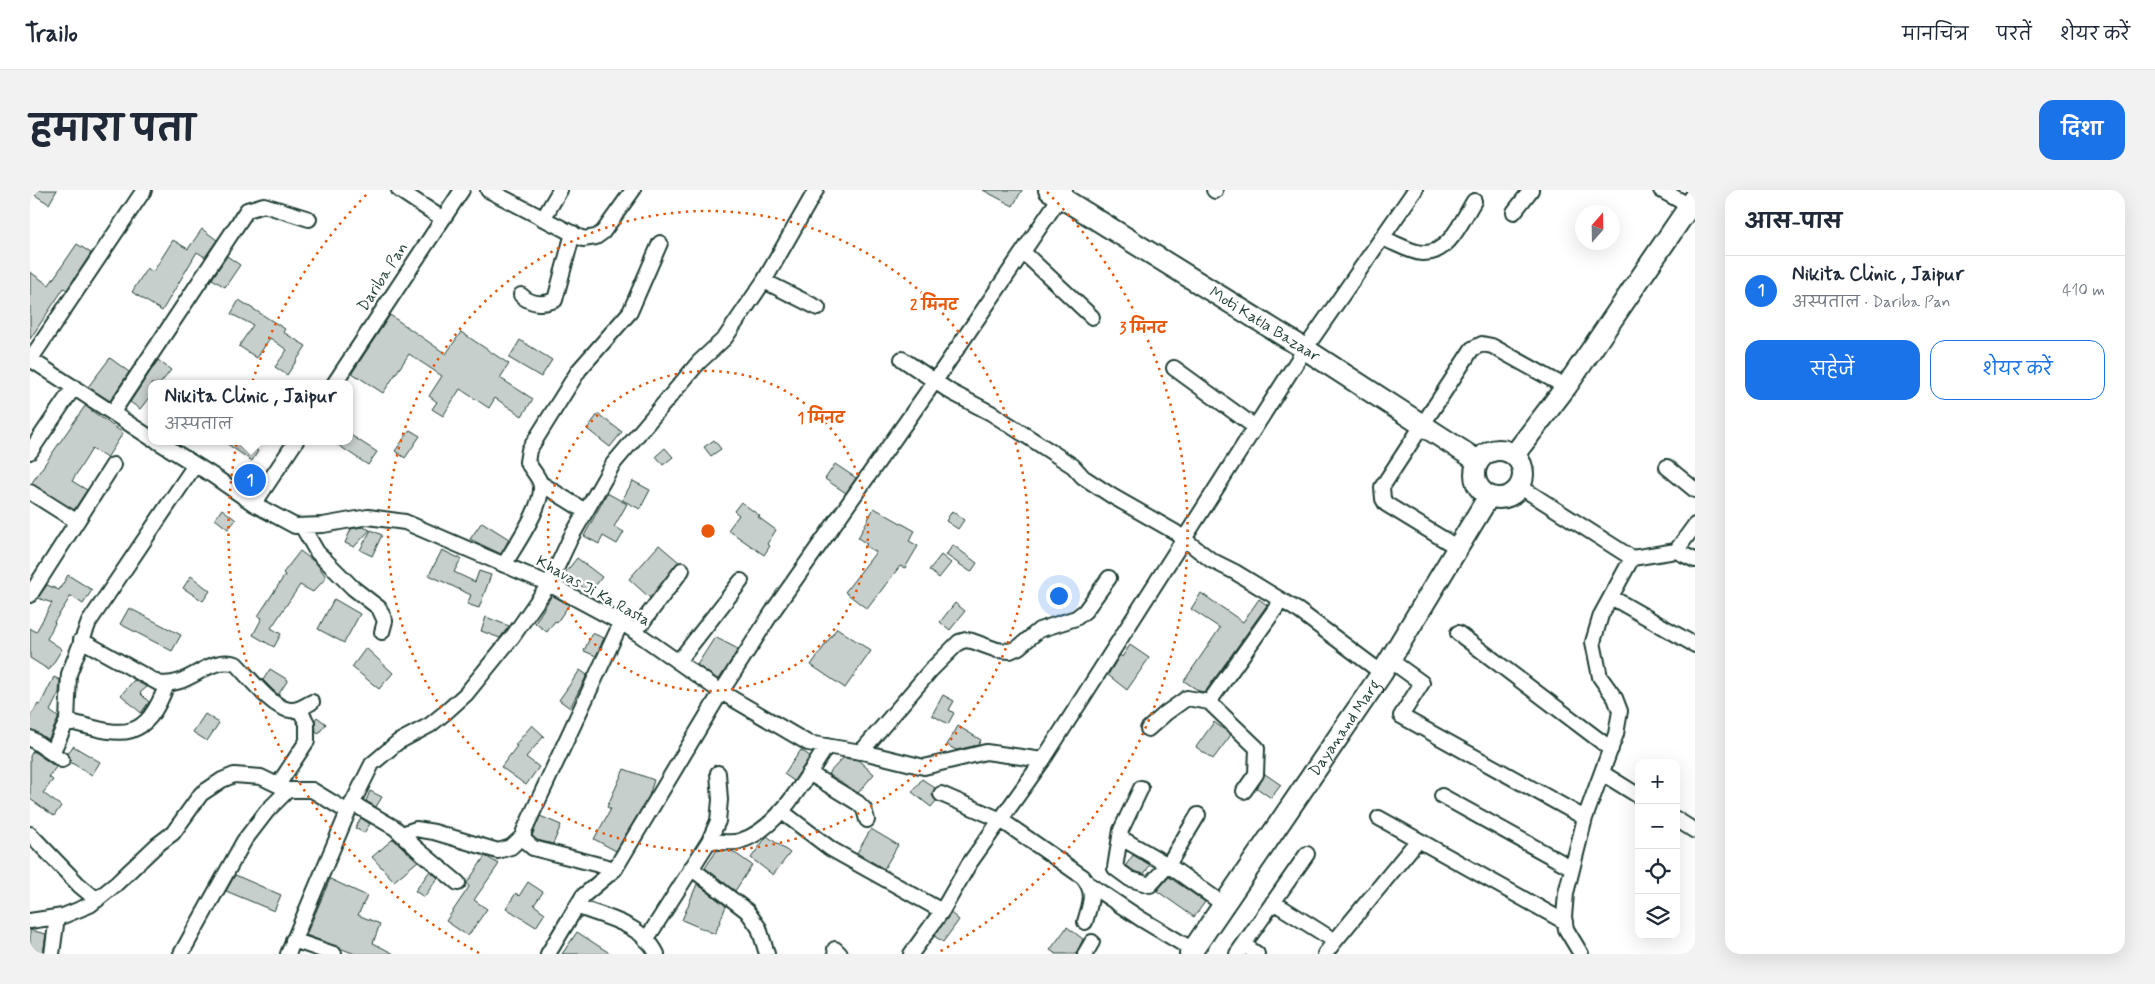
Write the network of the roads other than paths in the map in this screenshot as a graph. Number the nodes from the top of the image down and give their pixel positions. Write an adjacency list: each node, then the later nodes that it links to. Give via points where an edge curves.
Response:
1 (399, 190): 16 (street)
2 (462, 190): 16 (street, Dariba Pan)
3 (488, 190): 17 (street)
4 (560, 190): 17 (street)
5 (633, 190): 18 (street, via 603,232 583,239)
6 (816, 190): 22 (street)
7 (1415, 190): 19 (street)
8 (1532, 190): 14 (street)
9 (1661, 190): 13 (street)
10 (140, 191): 28 (street)
11 (1058, 193): 21 (street); 26 (street, Moti Katla Bazaar)
12 (1474, 201): 19 (street, via 1444,246 1434,252 1421,253)
13 (1692, 202): 33 (street)
14 (1514, 212)
15 (309, 219): 34 (street, via 264,205 247,210)
16 (442, 219): 30 (street, Dariba Pan)
17 (543, 219): 18 (street)
18 (573, 233): 23 (street, via 555,300 530,302)
19 (1382, 238): 26 (street)
20 (660, 244): 46 (street, via 630,312 579,370 529,450 527,462)
21 (1023, 252): 25 (street); 31 (street)
22 (764, 281): 24 (street); 52 (street, via 725,338 699,362 613,464)
23 (520, 295)
24 (818, 308)
25 (1092, 317)
26 (1305, 349): 35 (street, Moti Katla Bazaar); 36 (street)
27 (902, 359): 31 (street)
28 (30, 360): 32 (street)
29 (1174, 368): 36 (street)
30 (337, 380)
31 (936, 381): 56 (street, via 991,413 1073,466 1083,477); 78 (street, via 775,608)
32 (74, 387): 34 (street); 40 (street)
33 (1566, 387): 35 (street, via 1492,346 1482,344 1472,349); 41 (street)
34 (113, 412): 37 (street)
35 (1423, 426): 42 (street, Moti Katla Bazaar); 57 (street, via 1382,488 1383,499 1386,504)
36 (1255, 427): 56 (street)
37 (148, 436)
38 (163, 445): 44 (street, Khavas Ji Ka Rasta)
39 (293, 445): 51 (street)
40 (30, 452)
41 (1514, 455): 42 (street, via 1494,450); 47 (street, via 1522,466)
42 (1478, 461): 50 (street, via 1474,474 1476,481)
43 (113, 465): 53 (street)
44 (195, 465): 51 (street, Khavas Ji Ka Rasta); 73 (street, via 89,622)
45 (1667, 467): 48 (street)
46 (540, 483): 52 (street); 61 (street, via 536,508)
47 (1519, 486): 50 (street, via 1502,498); 59 (street)
48 (1695, 490)
49 (30, 492): 53 (street)
50 (1489, 496): 57 (street, Dayanand Marg)
51 (254, 504): 55 (street, Khavas Ji Ka Rasta, via 295,526)
52 (585, 511): 65 (street)
53 (76, 521): 66 (street)
54 (1695, 525): 58 (street)
55 (302, 526): 61 (street, Khavas Ji Ka Rasta, via 368,517 405,522); 70 (street, via 332,568 379,608 385,622)
56 (1184, 539): 68 (street, via 1210,560); 88 (street)
57 (1458, 548): 76 (street, Dayanand Marg)
58 (1676, 551): 59 (street); 60 (street)
59 (1632, 558): 67 (street)
60 (1695, 560)
61 (504, 564): 65 (street, Khavas Ji Ka Rasta)
62 (682, 570): 71 (street)
63 (1109, 578): 87 (street, via 1076,618 1039,630 1010,651 997,650 972,640 959,642)
64 (741, 581): 75 (street)
65 (549, 584): 69 (street, Khavas Ji Ka Rasta); 98 (street, via 513,636 466,694 430,725 398,742 372,764)
66 (30, 595)
67 (1611, 597): 74 (street); 86 (street, via 1601,615 1594,642 1600,677 1620,711)
68 (1281, 601): 76 (street); 80 (street)
69 (621, 623): 71 (street, Khavas Ji Ka Rasta); 109 (street)
70 (382, 632)
71 (635, 632): 75 (street, Khavas Ji Ka Rasta)
72 (1458, 633): 86 (street)
73 (81, 640): 77 (street, via 148,679); 82 (street, via 69,674)
74 (1695, 645)
75 (678, 662): 78 (street, Khavas Ji Ka Rasta)
76 (1386, 666): 102 (street, via 1422,683 1401,716); 122 (street, Dayanand Marg)
77 (167, 684): 81 (street, via 185,680 228,661 236,664 279,707); 82 (street, via 153,713 132,732 119,734)
78 (721, 692): 85 (street, Khavas Ji Ka Rasta, via 808,743); 117 (street)
79 (312, 702): 81 (street)
80 (1209, 702): 83 (street, via 1187,698); 94 (street, via 1257,748 1256,774)
81 (300, 709): 92 (street, via 307,723 307,741)
82 (67, 721): 84 (street, via 57,757)
83 (1148, 729)
84 (30, 738)
85 (827, 746): 87 (street, Khavas Ji Ka Rasta); 90 (street)
86 (1611, 749): 91 (street)
87 (861, 752): 88 (street, Khavas Ji Ka Rasta, via 924,767 986,752)
88 (1043, 760): 104 (street)
89 (718, 773): 112 (street, via 718,821)
90 (809, 773): 99 (street); 103 (street, via 858,803)
91 (1602, 773): 96 (street); 102 (street)
92 (283, 787): 98 (street, via 312,790); 120 (street, via 261,777 234,775 222,780 201,794 173,833); 135 (street, via 244,841)
93 (1141, 788): 110 (street, via 1121,830)
94 (1244, 792)
95 (941, 794): 104 (street)
96 (1635, 794)
97 (1442, 796): 116 (street)
98 (350, 808): 108 (street); 129 (street)
99 (781, 811): 112 (street, via 751,836 738,842); 124 (street, via 831,849)
100 (1198, 815): 114 (street)
101 (1379, 818): 111 (street)
102 (1585, 818): 116 (street)
103 (867, 820)
104 (1001, 820): 119 (street, via 1083,876); 124 (street, via 969,864)
105 (1680, 821): 106 (street)
106 (1695, 830)
107 (30, 834): 120 (street)
108 (402, 834): 109 (street, via 416,829 434,832 498,851 511,847); 118 (street)
109 (524, 835): 117 (street, via 523,839 533,848)
110 (1121, 838): 114 (street); 114 (street, via 1115,868 1130,879 1150,885)
111 (1418, 840): 128 (street); 131 (street)
112 (709, 841): 115 (street)
113 (1307, 854): 121 (street)
114 (1168, 865): 122 (street)
115 (691, 868): 130 (street); 140 (street, via 748,911 759,928)
116 (1572, 868): 128 (street, via 1566,893)
117 (615, 869): 123 (street, via 583,896)
118 (458, 883)
119 (1090, 885): 127 (street, via 1091,898); 133 (street)
120 (97, 900): 125 (street)
121 (1273, 902): 131 (street); 132 (street)
122 (1223, 904): 133 (street, Dayanand Marg)
123 (578, 907): 130 (street, via 619,922); 138 (street)
124 (942, 911): 141 (street)
125 (57, 917): 126 (street); 134 (street)
126 (30, 920)
127 (1085, 922)
128 (1565, 922): 144 (street)
129 (293, 940): 136 (street); 137 (street)
130 (646, 940): 139 (street)
131 (1335, 941): 143 (street)
132 (1241, 950): 142 (street)
133 (1191, 952)
134 (52, 954)
135 (182, 954)
136 (288, 954)
137 (334, 954)
138 (548, 954)
139 (657, 954)
140 (766, 954)
141 (911, 954)
142 (1257, 954)
143 (1325, 954)
144 (1581, 954)

